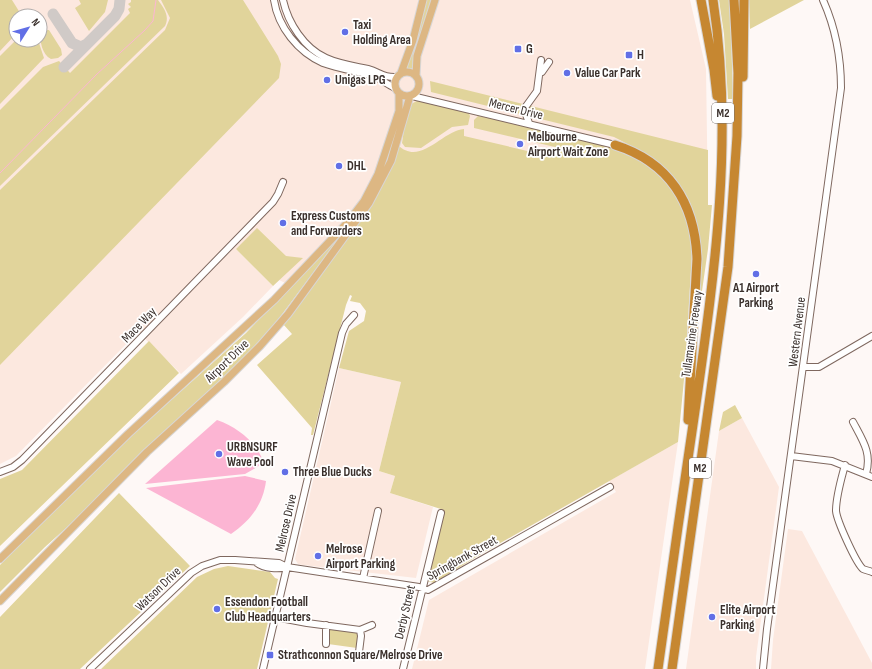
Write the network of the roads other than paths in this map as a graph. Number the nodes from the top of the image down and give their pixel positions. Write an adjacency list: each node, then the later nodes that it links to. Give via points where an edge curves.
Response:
1 (274, 0): 15 (street, via 278,16 287,33 310,55 324,63 375,77)
2 (283, 0): 12 (street, via 293,25 306,42 320,54 331,60 373,70 386,77)
3 (423, 0): 12 (main road, via 410,51)
4 (435, 0): 13 (main road, via 417,56)
5 (701, 0): 21 (highway, via 717,96)
6 (713, 0): 21 (highway, Tullamarine Freeway / M2, via 723,111)
7 (734, 0): 17 (highway, Tullamarine Freeway / M2)
8 (744, 0): 17 (highway, via 741,106)
9 (823, 0): 24 (street, Western Avenue, via 837,40 841,88)
10 (541, 60): 14 (street)
11 (549, 62): 14 (street)
12 (399, 75): 13 (main road, via 409,72); 15 (main road)
13 (416, 76): 16 (main road, via 419,86)
14 (540, 77): 18 (street, via 536,94 524,109)
15 (397, 91): 16 (main road, via 403,96); 34 (main road, Airport Drive, via 399,111 378,174 364,201 348,222 274,300 128,434)
16 (411, 96): 18 (street, Mercer Drive); 39 (main road, Airport Drive, via 392,160 379,188 288,314 248,359 147,452)
17 (738, 112): 50 (highway, Tullamarine Freeway / M2, via 728,267)
18 (530, 123): 19 (street, Mercer Drive)
19 (615, 145): 28 (highway, via 638,154 667,177 683,198 695,232 697,259)
20 (283, 182): 29 (street, Mace Way, via 273,202 87,394 17,465)
21 (718, 226): 28 (highway, Tullamarine Freeway / M2, via 710,307)
22 (354, 315): 35 (street, Melrose Drive, via 342,333)
23 (872, 336): 24 (street, via 819,367)
24 (803, 367): 26 (street, Western Avenue)
25 (854, 422): 30 (street, via 870,455)
26 (791, 456): 27 (street); 51 (street, Western Avenue)
27 (844, 465): 30 (street); 36 (street, via 837,516 858,562 863,569)
28 (686, 466): 49 (highway, Tullamarine Freeway / M2)
29 (0, 472)
30 (869, 476)
31 (610, 487): 38 (street, Springbank Street, via 436,587 428,590)
32 (378, 511): 37 (street)
33 (441, 513): 38 (street, Derby Street)
34 (0, 559)
35 (287, 567): 37 (street, Springbank Street); 40 (street, Melrose Drive); 46 (street, Watson Drive, via 280,569 260,566 257,563 220,560 197,569)
36 (872, 572)
37 (363, 578): 38 (street, Springbank Street)
38 (422, 588): 48 (street, Derby Street)
39 (0, 601)
40 (275, 617): 41 (street); 47 (street, Melrose Drive)
41 (326, 625): 43 (street); 44 (street)
42 (372, 625): 43 (street)
43 (360, 630): 45 (street)
44 (326, 644)
45 (359, 652)
46 (90, 669)
47 (263, 669)
48 (403, 669)
49 (658, 669)
50 (672, 669)
51 (763, 669)

